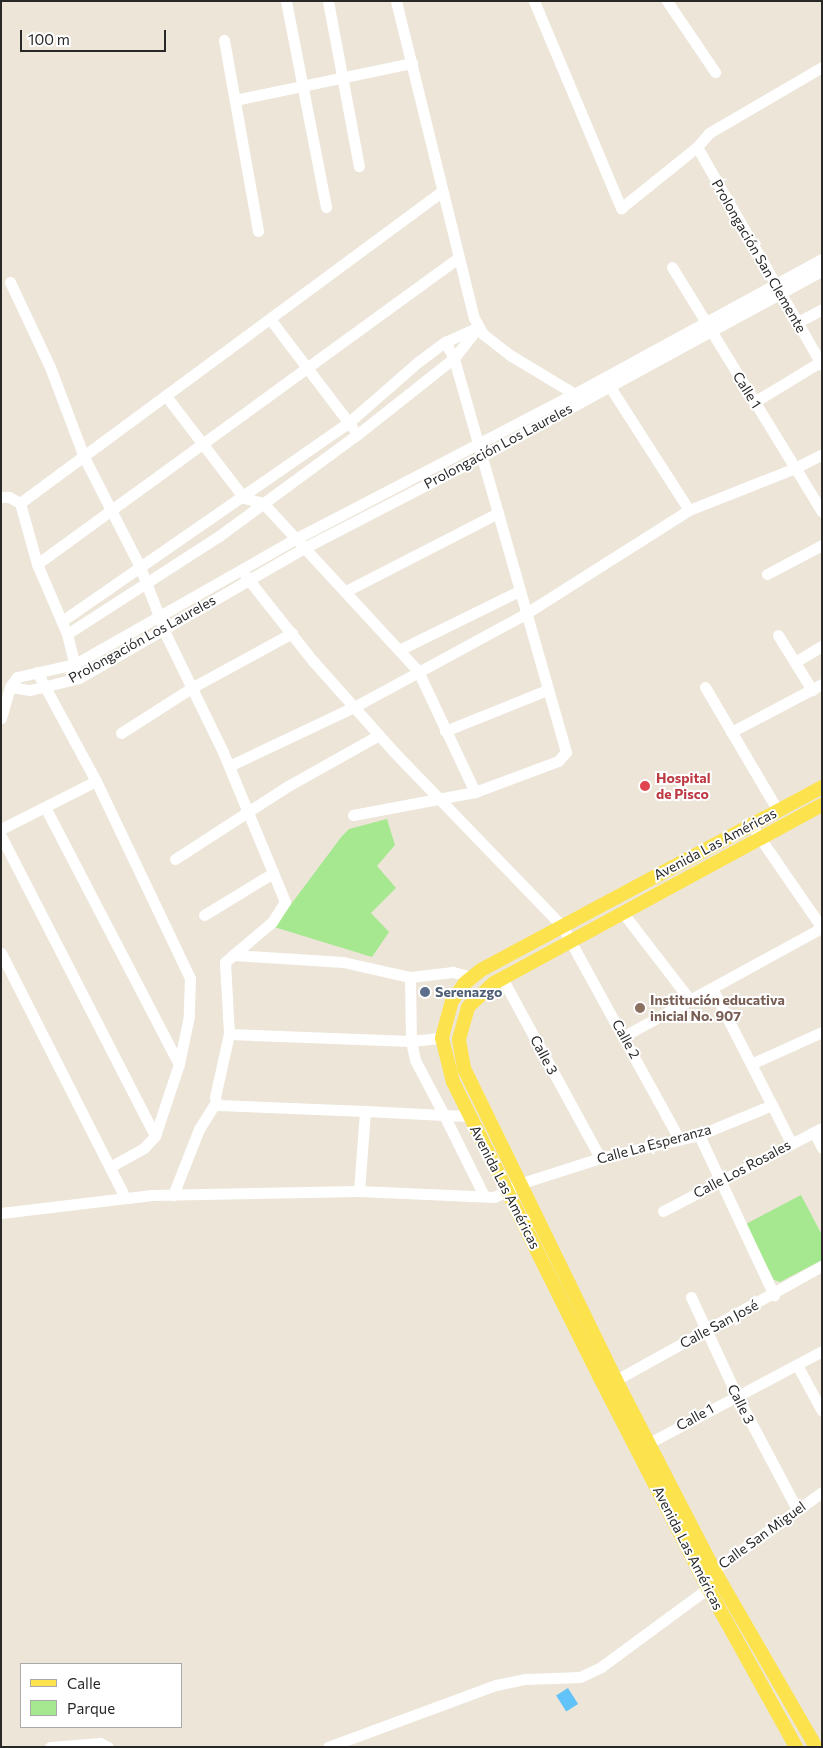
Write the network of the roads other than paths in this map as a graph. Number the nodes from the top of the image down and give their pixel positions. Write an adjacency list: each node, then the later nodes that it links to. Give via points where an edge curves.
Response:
1 (286, 1): 11 (street)
2 (328, 1): 10 (street)
3 (396, 1): 7 (street)
4 (534, 1): 13 (street, via 619,207 624,208)
5 (667, 1): 9 (street)
6 (224, 40): 12 (street)
7 (412, 63): 10 (street); 15 (street)
8 (822, 67): 13 (street, via 709,133)
9 (715, 72)
10 (342, 75): 11 (street); 14 (street)
11 (302, 85): 12 (street); 16 (street)
12 (235, 100): 17 (street)
13 (697, 147): 23 (street, Prolongación San Clemente)
14 (359, 166)
15 (441, 192): 18 (street); 25 (street)
16 (326, 207)
17 (258, 231)
18 (458, 258): 27 (street); 32 (street)
19 (822, 259): 23 (street)
20 (672, 267): 28 (street, Calle 1)
21 (822, 271): 23 (street, Prolongación Los Laureles)
22 (10, 282): 44 (street, via 50,367)
23 (777, 291): 26 (street, Prolongación San Clemente); 28 (street, Prolongación Los Laureles)
24 (822, 309): 26 (street)
25 (270, 319): 32 (street); 35 (street)
26 (796, 323): 31 (street, Prolongación San Clemente)
27 (478, 327): 29 (street); 30 (street); 34 (street, via 510,356)
28 (708, 328): 33 (street, Prolongación Los Laureles); 34 (street, Prolongación Los Laureles); 37 (street, Calle 1)
29 (445, 342): 30 (street); 38 (street)
30 (454, 358): 39 (street); 41 (street)
31 (821, 363): 37 (street)
32 (309, 368): 38 (street); 40 (street)
33 (610, 387): 36 (street, Prolongación Los Laureles); 50 (street)
34 (574, 394): 36 (street); 41 (street, Prolongación Los Laureles)
35 (166, 396): 40 (street); 44 (street)
36 (586, 400): 43 (street, Prolongación Los Laureles)
37 (754, 402): 45 (street, Calle 1)
38 (348, 423): 39 (street); 47 (street)
39 (358, 434): 49 (street)
40 (205, 444): 47 (street); 51 (street)
41 (478, 444): 43 (street); 54 (street, Prolongación Los Laureles)
42 (822, 454): 45 (street)
43 (482, 456): 53 (street); 56 (street, Prolongación Los Laureles)
44 (84, 457): 48 (street); 51 (street)
45 (795, 468): 50 (street); 52 (street, Calle 1)
46 (1, 497): 48 (street, via 9,496)
47 (244, 498): 49 (street); 58 (street)
48 (20, 503): 57 (street)
49 (263, 503): 54 (street); 62 (street)
50 (689, 510): 65 (street)
51 (112, 512): 57 (street); 58 (street)
52 (822, 512)
53 (498, 513): 63 (street); 64 (street)
54 (297, 538): 56 (street); 59 (street, Prolongación Los Laureles)
55 (822, 545): 60 (street)
56 (306, 547): 61 (street, Prolongación Los Laureles); 63 (street)
57 (37, 564): 66 (street)
58 (140, 567): 62 (street); 66 (street)
59 (240, 570): 61 (street, Calle 2); 67 (street, Prolongación Los Laureles)
60 (767, 574)
61 (248, 579): 67 (street, Prolongación Los Laureles); 69 (street, Calle 2)
62 (147, 585): 67 (street); 68 (street)
63 (346, 591): 72 (street)
64 (519, 591): 65 (street); 72 (street)
65 (525, 614): 75 (street); 83 (street)
66 (62, 621): 68 (street)
67 (161, 622): 74 (street, Prolongación Los Laureles); 77 (street, Prolongación Los Laureles); 80 (street)
68 (67, 634): 74 (street)
69 (292, 634): 80 (street); 84 (street, Calle 2)
70 (778, 635): 73 (street)
71 (822, 646): 73 (street)
72 (399, 650): 75 (street)
73 (795, 662): 82 (street)
74 (75, 664): 76 (street, Prolongación Los Laureles); 77 (street)
75 (418, 671): 84 (street); 86 (street)
76 (37, 672): 78 (street, Prolongación Los Laureles, via 17,677); 79 (street)
77 (79, 678): 79 (street, Prolongación Los Laureles)
78 (10, 687): 79 (street, Prolongación Los Laureles, via 23,690); 85 (street)
79 (45, 687): 91 (street)
80 (193, 687): 88 (street); 90 (street)
81 (705, 687): 87 (street)
82 (817, 687): 87 (street)
83 (547, 690): 86 (street); 93 (street, via 564,756)
84 (354, 706): 89 (street, Calle 2); 90 (street)
85 (1, 718)
86 (445, 731): 93 (street)
87 (731, 732): 97 (street)
88 (121, 733)
89 (378, 735): 94 (street, Calle 2); 98 (street)
90 (228, 766): 98 (street)
91 (96, 781): 96 (street); 124 (street, via 190,978 189,1016)
92 (822, 787): 97 (main road, Avenida Las Américas)
93 (475, 792): 94 (street)
94 (441, 801): 99 (street); 108 (street, Calle 2)
95 (822, 806): 103 (main road, Avenida Las Américas)
96 (45, 807): 101 (street); 124 (street)
97 (778, 811): 100 (main road, Avenida Las Américas)
98 (247, 814): 104 (street); 105 (street)
99 (353, 815)
100 (751, 826): 103 (street); 108 (main road, Avenida Las Américas)
101 (1, 830)
102 (1, 836): 132 (street)
103 (758, 840): 106 (main road, Avenida Las Américas); 109 (street)
104 (176, 859)
105 (273, 873): 107 (street); 112 (street, via 285,902 281,912)
106 (623, 913): 110 (main road, Avenida Las Américas); 117 (street)
107 (204, 915)
108 (562, 926): 110 (street, Calle 2); 113 (main road, Avenida Las Américas)
109 (821, 928): 116 (street)
110 (570, 942): 115 (main road, Avenida Las Américas); 120 (street, Calle 2)
111 (1, 952): 137 (street)
112 (233, 955): 114 (street, via 343,962); 119 (street, via 225,962)
113 (472, 977): 114 (street, via 453,972); 121 (main road, Avenida Las Américas, via 452,1001)
114 (410, 978): 122 (street)
115 (502, 978): 136 (street, Calle 3); 139 (main road, Avenida Las Américas, via 484,990 468,1007 460,1027 460,1048 464,1068)
116 (712, 988): 117 (street); 123 (street)
117 (690, 1000): 120 (street)
118 (822, 1032): 123 (street)
119 (229, 1034): 122 (street); 125 (street)
120 (624, 1036): 133 (street, Calle 2)
121 (442, 1038): 122 (street); 129 (main road, Avenida Las Américas, via 450,1073)
122 (411, 1041): 128 (street, via 415,1060)
123 (753, 1063): 126 (street)
124 (179, 1064): 132 (street)
125 (215, 1103): 127 (street); 142 (street, via 199,1129)
126 (772, 1105): 131 (street, Calle La Esperanza); 134 (street)
127 (365, 1111): 128 (street); 141 (street)
128 (444, 1115): 129 (street); 143 (street)
129 (470, 1116): 140 (main road, Avenida Las Américas)
130 (818, 1130): 134 (street, Calle Los Rosales); 135 (street)
131 (699, 1135): 133 (street, Calle La Esperanza); 138 (street)
132 (155, 1136): 137 (street, via 144,1148)
133 (679, 1139): 136 (street, Calle La Esperanza)
134 (791, 1143): 138 (street, Calle Los Rosales)
135 (822, 1148)
136 (600, 1158): 139 (street, Calle La Esperanza)
137 (112, 1166): 144 (street)
138 (718, 1180): 145 (street, Calle Los Rosales); 148 (street)
139 (522, 1183): 140 (street, Calle La Esperanza); 153 (main road, Avenida Las Américas)
140 (508, 1190): 143 (street, Calle La Esperanza, via 498,1196); 159 (main road, Avenida Las Américas)
141 (359, 1191): 142 (street, Calle La Esperanza); 143 (street, Calle La Esperanza)
142 (173, 1195): 144 (street, Calle La Esperanza)
143 (484, 1196)
144 (125, 1197): 146 (street, Calle La Esperanza)
145 (663, 1211)
146 (1, 1213)
147 (822, 1266): 148 (street, Calle San José)
148 (774, 1295): 150 (street, Calle San José)
149 (690, 1297): 150 (street, Calle 3)
150 (705, 1331): 153 (street, Calle San José); 154 (street, Calle 3)
151 (822, 1350): 152 (street, Calle 1)
152 (797, 1365): 154 (street, Calle 1); 155 (street)
153 (616, 1380): 156 (main road, Avenida Las Américas)
154 (736, 1394): 156 (street, Calle 1); 158 (street, Calle 3)
155 (821, 1407)
156 (648, 1442): 159 (main road, Avenida Las Américas)
157 (822, 1492): 158 (street, Calle San Miguel)
158 (797, 1509): 159 (street, Calle San Miguel)
159 (708, 1579): 160 (main road, Avenida Las Américas); 161 (main road, Avenida Las Américas); 164 (street, Calle San Miguel, via 601,1667 580,1677 525,1679 496,1686)
160 (749, 1630): 161 (main road); 166 (main road, Avenida Las Américas)
161 (736, 1638): 165 (main road, Avenida Las Américas)
162 (50, 1747): 163 (street, via 100,1743)
163 (108, 1747)
164 (328, 1747)
165 (796, 1747)
166 (816, 1747)

